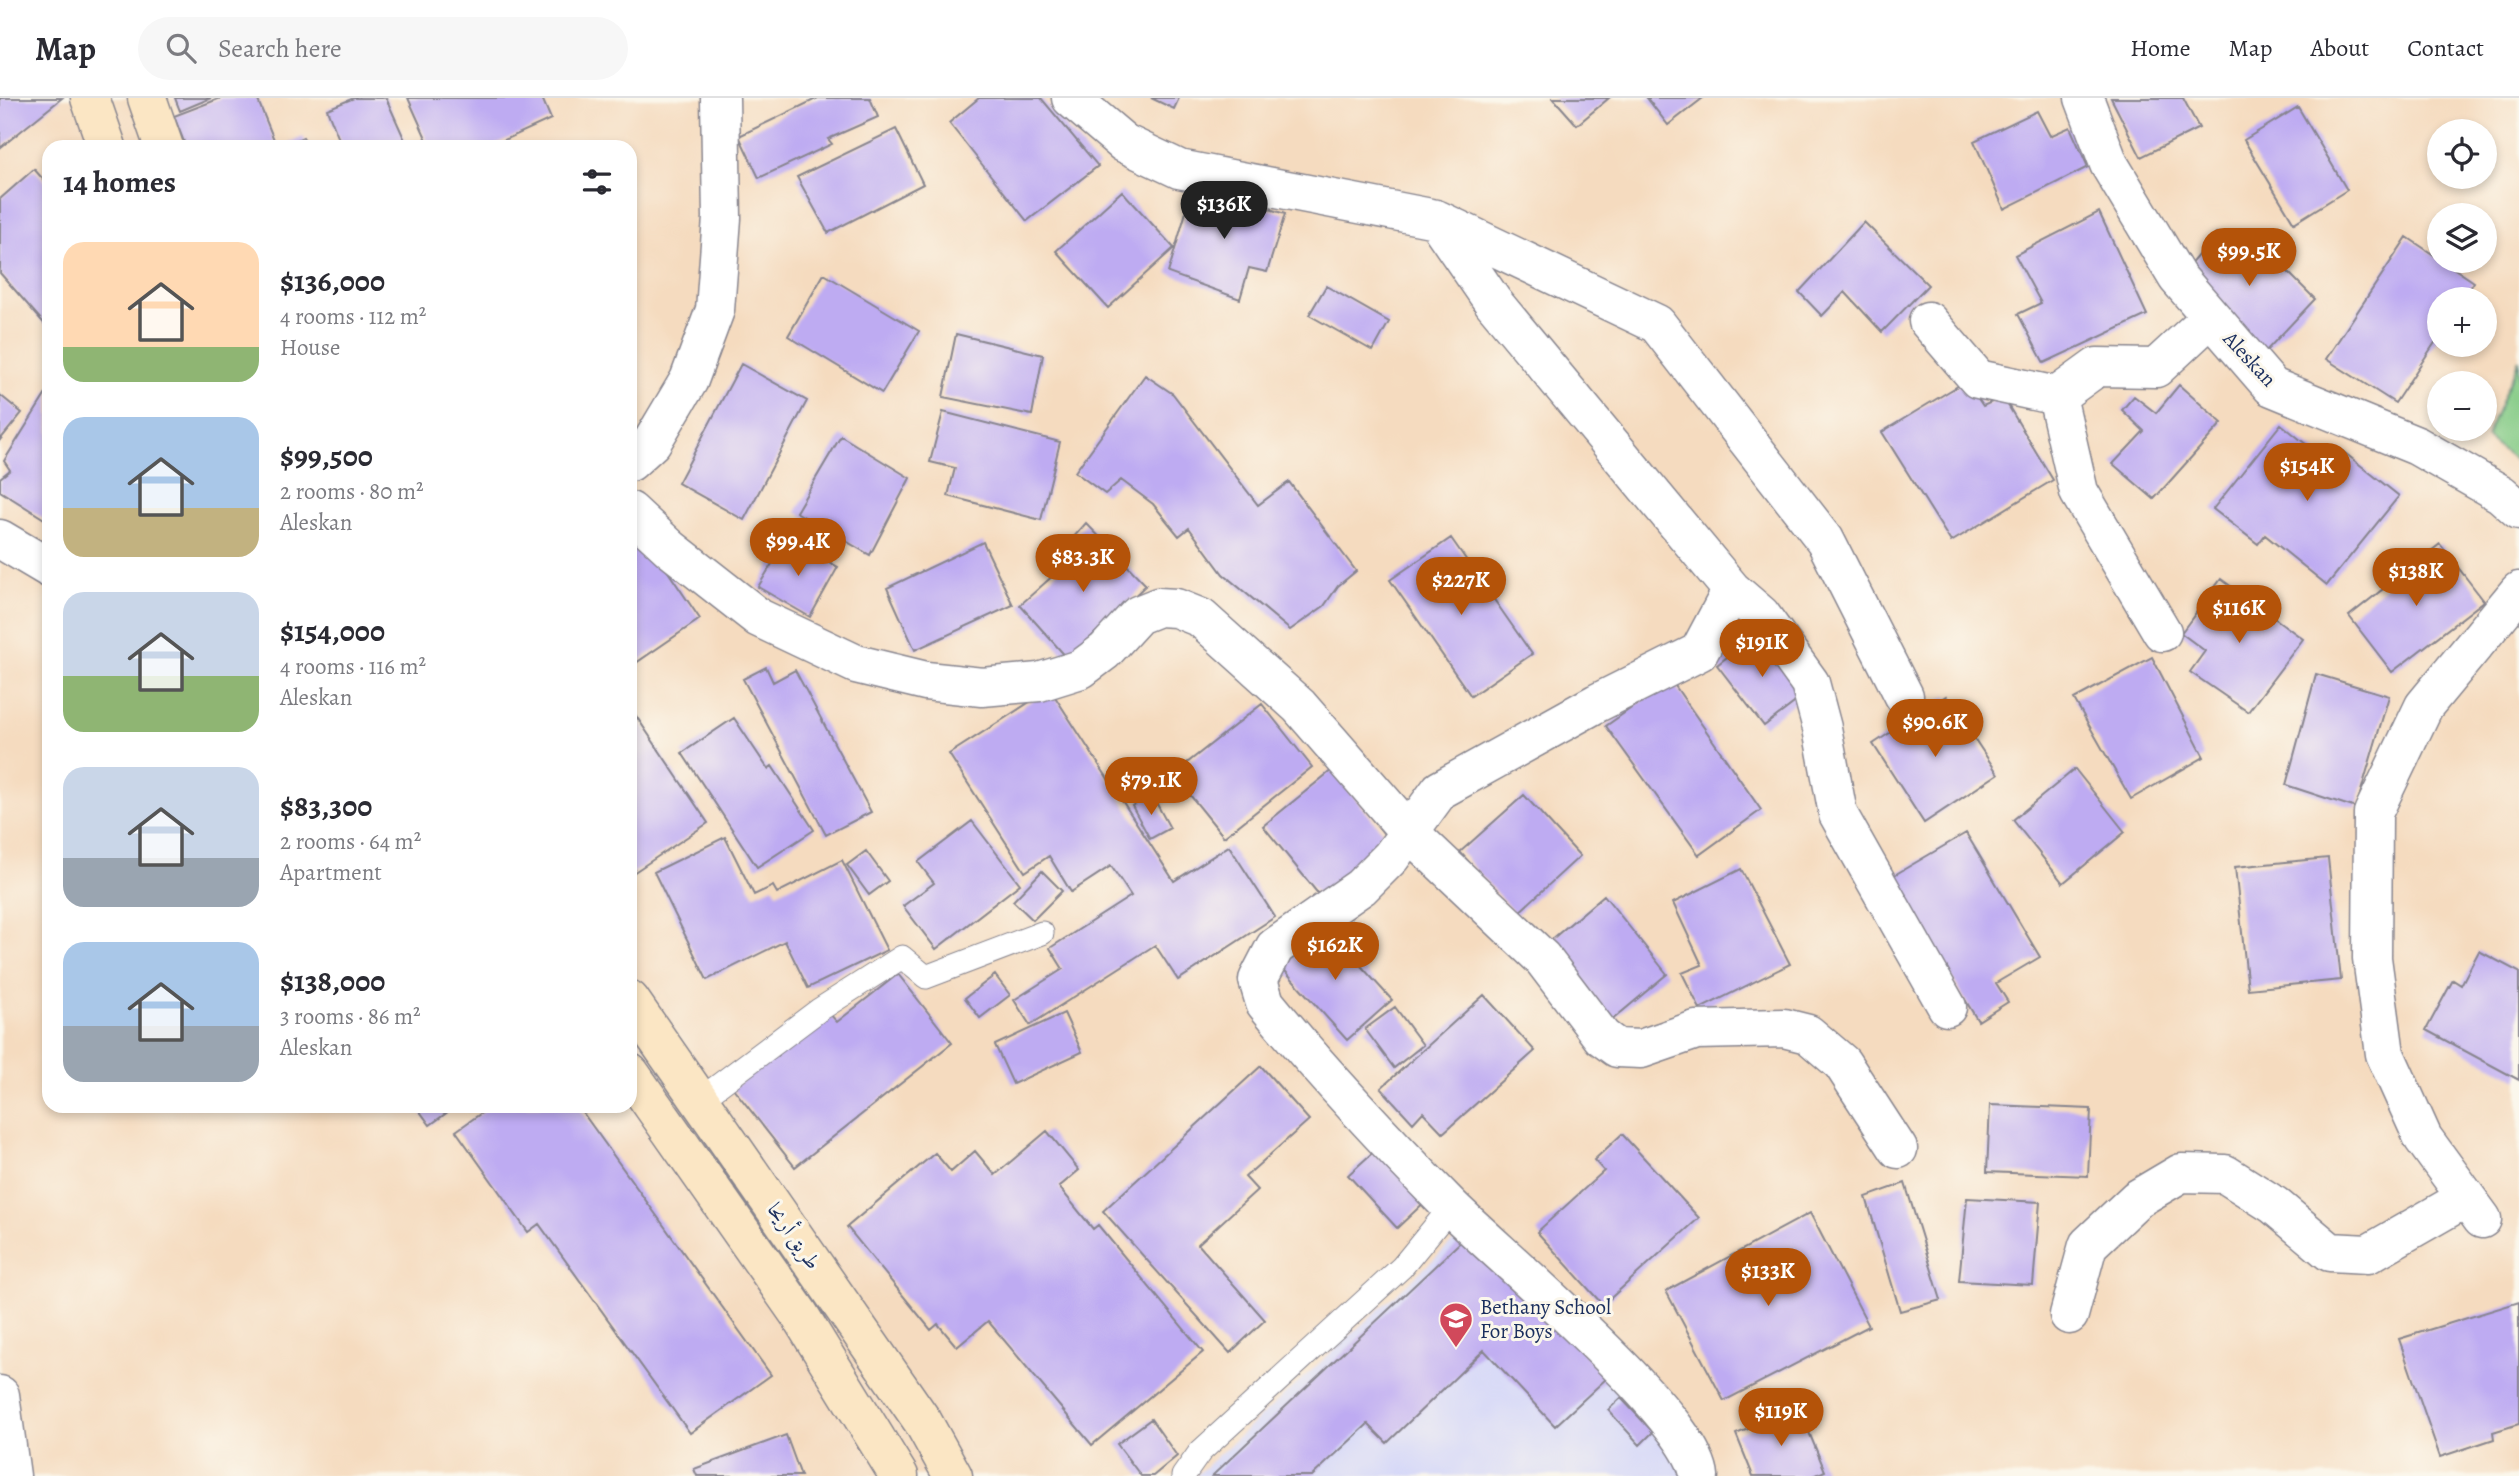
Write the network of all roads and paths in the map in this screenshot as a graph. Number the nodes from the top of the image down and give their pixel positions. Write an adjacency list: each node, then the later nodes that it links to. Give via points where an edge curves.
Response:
1 (90, 98): 6 (main road)
2 (147, 98): 7 (main road)
3 (720, 98): 12 (street, via 722,218 715,310 689,380 652,442)
4 (1071, 98): 8 (street, via 1124,142 1179,169)
5 (2084, 98): 9 (street, Aleskan, via 2109,164 2177,277)
6 (105, 140)
7 (162, 140)
8 (1436, 219): 17 (street, via 1493,302); 20 (street, via 1657,324 1825,540)
9 (2211, 317): 11 (street, via 2156,368 2097,367); 13 (street, Aleskan, via 2272,387 2417,446)
10 (1928, 321): 11 (street, via 1978,379)
11 (2057, 396): 19 (street, via 2079,492)
12 (637, 456)
13 (2519, 509)
14 (637, 517): 21 (street, via 759,618 856,664 926,681 982,687 1039,682 1082,669 1138,614 1158,607 1201,618 1299,706)
15 (0, 539): 16 (street)
16 (42, 564)
17 (1732, 590): 21 (street, via 1699,652 1440,790); 23 (street, via 1760,615 1810,683 1838,814)
18 (2519, 591): 29 (street, via 2424,706 2373,813 2372,958 2385,1054 2423,1138 2474,1208 2368,1254 2330,1252 2274,1205 2225,1174 2181,1173 2137,1199 2088,1245)
19 (2162, 632)
20 (1904, 696)
21 (1408, 831): 27 (street, via 1542,958 1602,1037 1617,1048 1641,1049 1696,1030 1784,1027 1808,1034 1842,1063); 28 (street, via 1391,857 1361,887 1275,947 1258,980 1265,1003 1292,1036)
22 (1042, 933): 26 (lane, via 926,977 902,957 819,1010)
23 (1947, 1007)
24 (637, 1010): 26 (main road, طريق أريحا)
25 (637, 1083): 32 (main road, طريق أريحا, via 799,1314)
26 (698, 1101): 33 (main road, طريق أريحا, via 923,1422)
27 (1898, 1149)
28 (1451, 1207): 34 (lane, via 1402,1267 1200,1452); 35 (street, via 1547,1294 1633,1383 1683,1439)
29 (2069, 1315)
30 (0, 1395): 31 (street)
31 (11, 1476)
32 (899, 1476)
33 (953, 1476)
34 (1183, 1476)
35 (1699, 1476)

